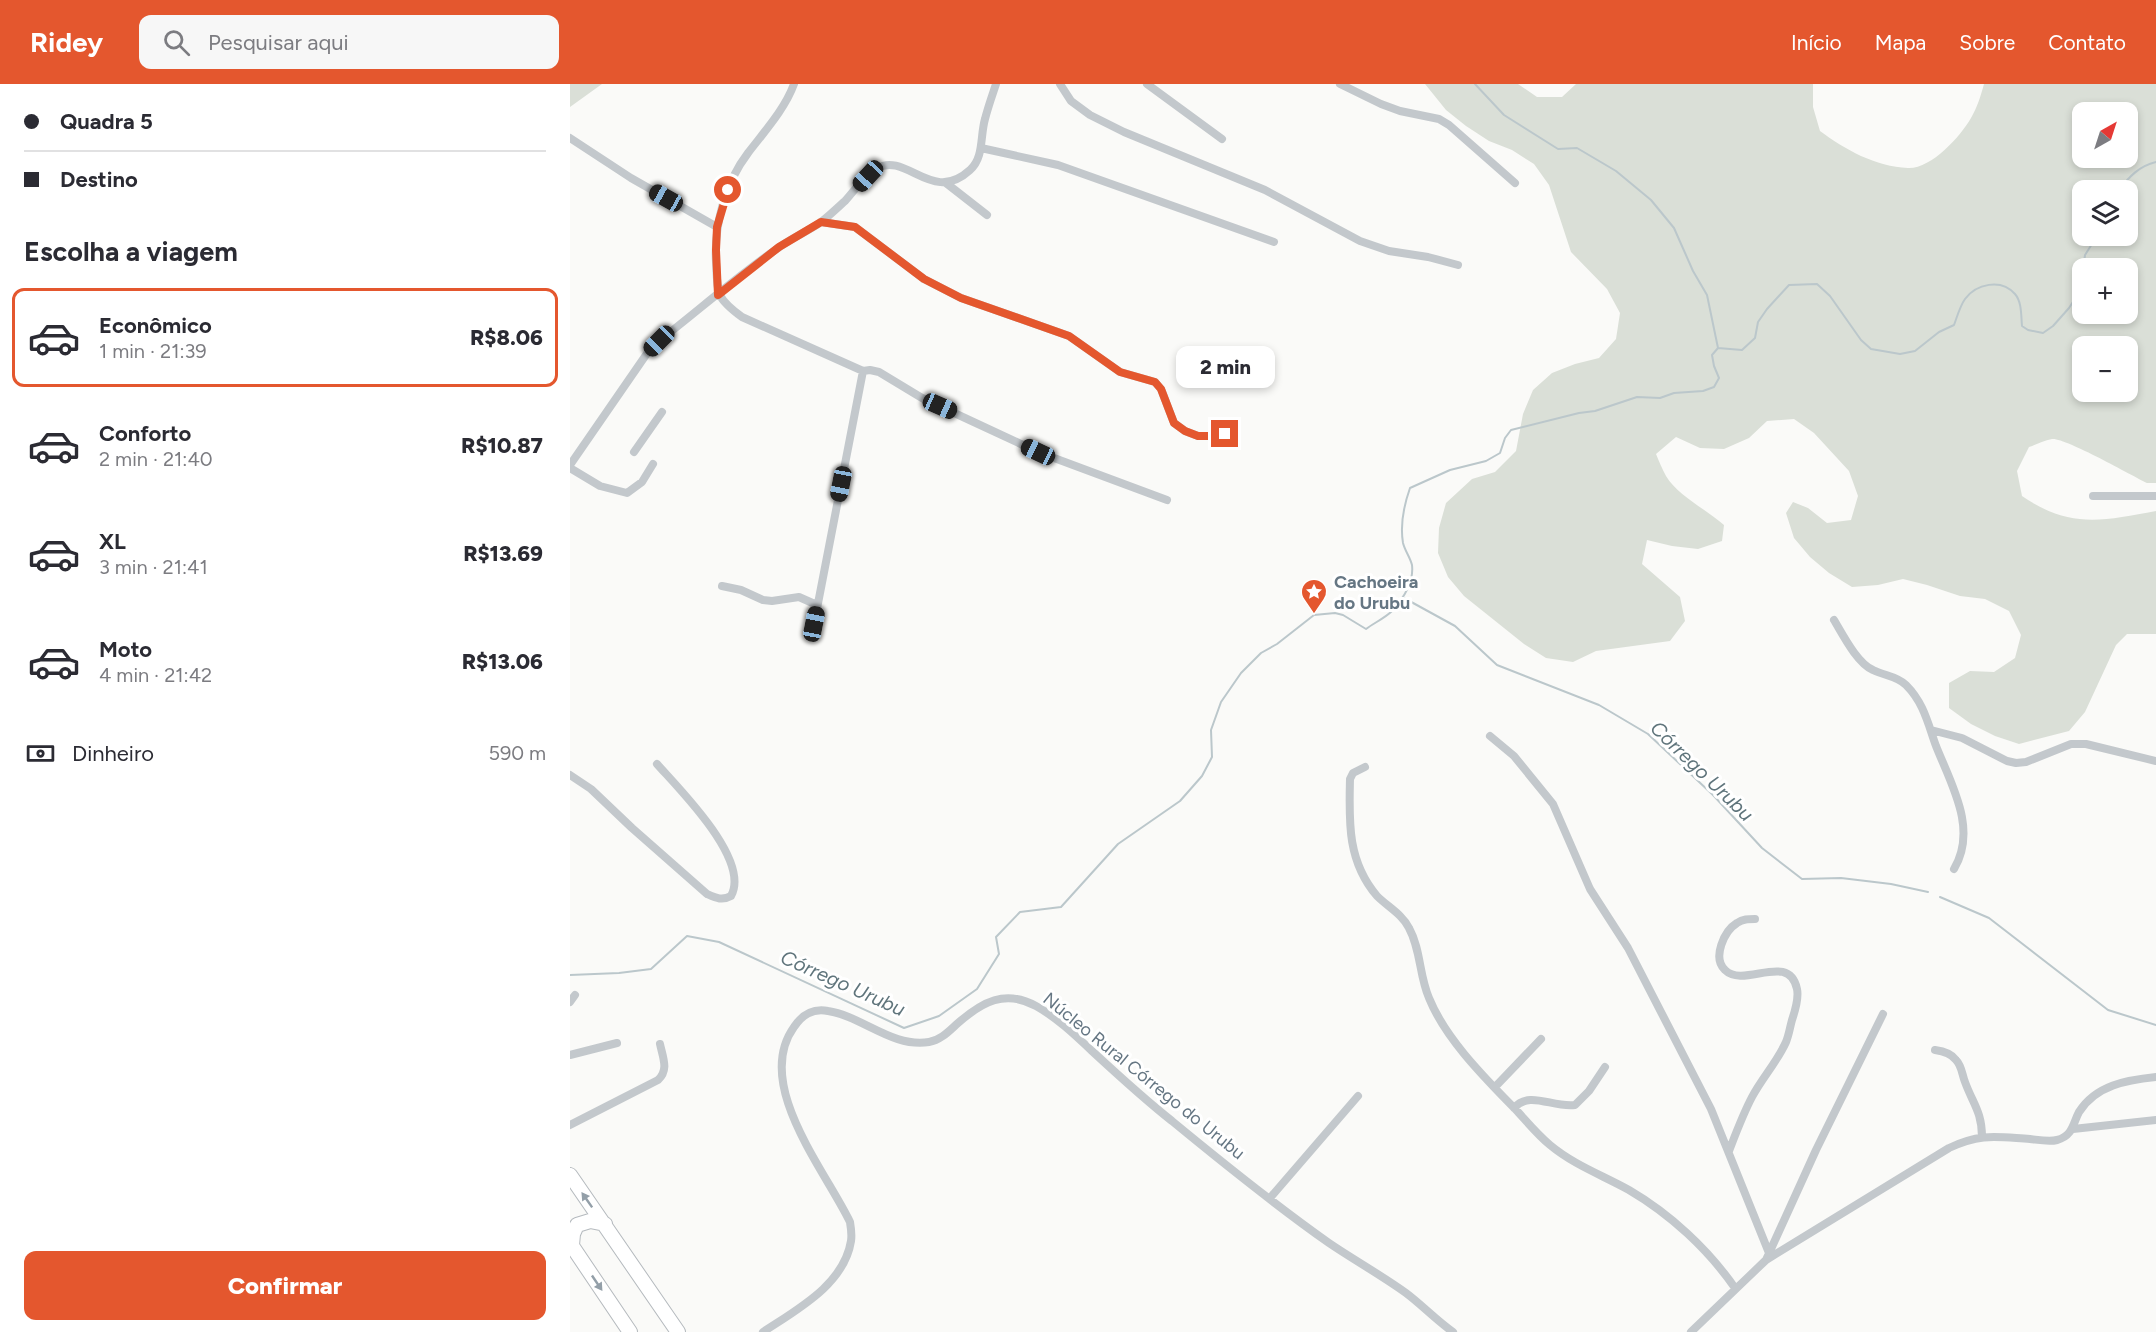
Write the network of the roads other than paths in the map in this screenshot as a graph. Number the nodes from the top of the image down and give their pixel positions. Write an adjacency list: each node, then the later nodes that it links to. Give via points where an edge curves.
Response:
1 (794, 84): 13 (street, via 738,169)
2 (996, 84): 8 (street)
3 (1060, 84): 15 (street, via 1077,107 1090,115 1265,190 1360,241)
4 (1147, 84): 7 (street)
5 (1340, 84): 10 (street, via 1400,111 1439,119)
6 (570, 138): 13 (street)
7 (1222, 139)
8 (981, 148): 9 (street, via 969,172); 14 (street, via 1058,165)
9 (946, 183): 11 (street); 12 (street, via 885,165 868,176)
10 (1515, 183)
11 (987, 215)
12 (821, 222): 16 (street, via 779,247); 19 (street, via 855,227 924,279 961,298 1069,336 1120,372 1155,382 1174,423 1185,431 1198,436)
13 (717, 227): 16 (street)
14 (1274, 242)
15 (1458, 265)
16 (718, 295): 17 (street, via 742,317); 22 (street, via 648,352)
17 (863, 371): 25 (street, via 879,372 922,398 1038,452); 27 (street)
18 (662, 412): 20 (street)
19 (1225, 434)
20 (634, 452)
21 (653, 464): 22 (street, via 642,482 627,494 600,486)
22 (570, 465)
23 (2094, 496): 24 (street)
24 (2156, 496)
25 (1167, 501)
26 (722, 586): 27 (street, via 763,600 799,597)
27 (817, 605): 29 (street)
28 (1834, 620): 30 (street, via 1865,664 1906,685 1923,707)
29 (814, 624)
30 (1931, 730): 32 (street, via 1962,738 2016,763 2071,744); 36 (street, via 1960,806 1962,844)
31 (1490, 736): 53 (street, via 1514,756 1553,804 1590,889 1628,948)
32 (2156, 761)
33 (657, 764): 35 (street, via 723,844 735,883 731,896 718,899 707,894 591,789)
34 (1365, 767): 46 (street, via 1350,779 1350,837 1359,866 1378,896 1408,926 1427,995 1438,1018)
35 (570, 775)
36 (1954, 868)
37 (1755, 919): 53 (street, via 1735,924 1727,933 1719,962 1733,975 1785,973 1797,988 1796,999 1787,1041 1752,1096)
38 (1883, 1014): 58 (street)
39 (1541, 1039): 46 (street)
40 (617, 1043): 43 (street)
41 (660, 1044): 50 (street, via 665,1065 663,1076)
42 (1935, 1050): 52 (street, via 1956,1059 1961,1068 1978,1107)
43 (570, 1055)
44 (1605, 1067): 48 (street, via 1575,1105 1531,1099)
45 (2156, 1077): 51 (street, via 2130,1080 2098,1093 2079,1113)
46 (1495, 1087): 48 (street)
47 (1358, 1096): 55 (street)
48 (1514, 1108): 59 (street, via 1568,1159 1655,1207 1703,1250)
49 (2156, 1120): 51 (street)
50 (570, 1125)
51 (2073, 1129): 52 (street, via 2058,1140)
52 (1982, 1137): 58 (street, via 1949,1148)
53 (1729, 1151): 58 (street)
54 (570, 1175): 56 (main road, one-way to 54)
55 (1270, 1198): 62 (street, Núcleo Rural Córrego do Urubu, via 1147,1101 1055,1020 1020,999 1010,997 986,1003 932,1042 888,1035 827,1010 810,1012 792,1029 785,1044 781,1058 783,1089 850,1222 852,1239 829,1282); 63 (street, Núcleo Rural Córrego do Urubu, via 1406,1293)
56 (605, 1224): 57 (main road, via 590,1221 577,1226); 61 (main road)
57 (571, 1244): 60 (main road, one-way to 60)
58 (1768, 1257): 59 (street)
59 (1735, 1288): 64 (street)
60 (630, 1332)
61 (678, 1332)
62 (763, 1332)
63 (1453, 1332)
64 (1691, 1332)

